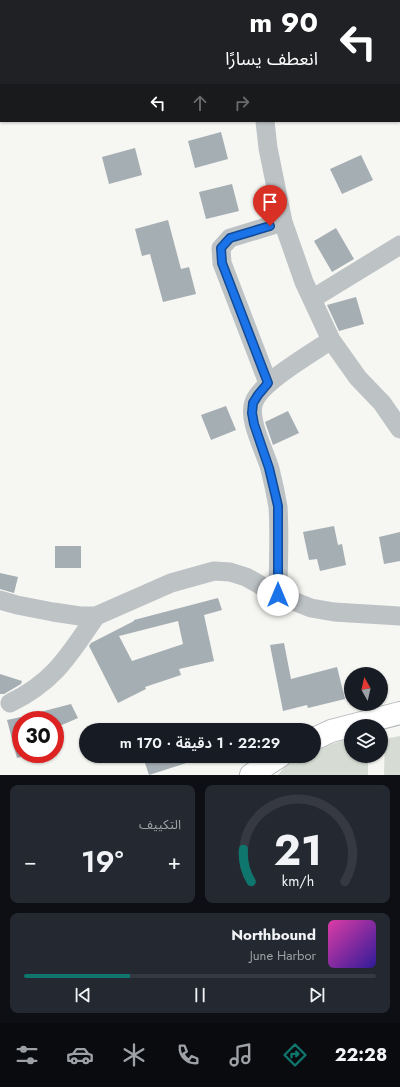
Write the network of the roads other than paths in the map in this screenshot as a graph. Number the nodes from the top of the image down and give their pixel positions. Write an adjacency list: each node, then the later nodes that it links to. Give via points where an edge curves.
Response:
1 (265, 122): 2 (street)
2 (283, 222): 4 (street); 6 (street, via 230,238 221,248 222,263)
3 (400, 245): 4 (street)
4 (312, 299): 5 (street)
5 (331, 340): 6 (street); 7 (street)
6 (268, 383): 8 (street, via 253,403 252,413 278,506)
7 (400, 429)
8 (278, 595): 10 (street, via 246,577 214,571 171,582); 11 (street, via 311,608 334,612)
9 (0, 600): 10 (street, via 17,606 80,616)
10 (96, 616): 12 (street, via 53,674 28,694)
11 (400, 616)
12 (10, 703)
13 (400, 713): 14 (main road)
14 (321, 736)
15 (269, 763): 16 (main road)
16 (251, 775)

